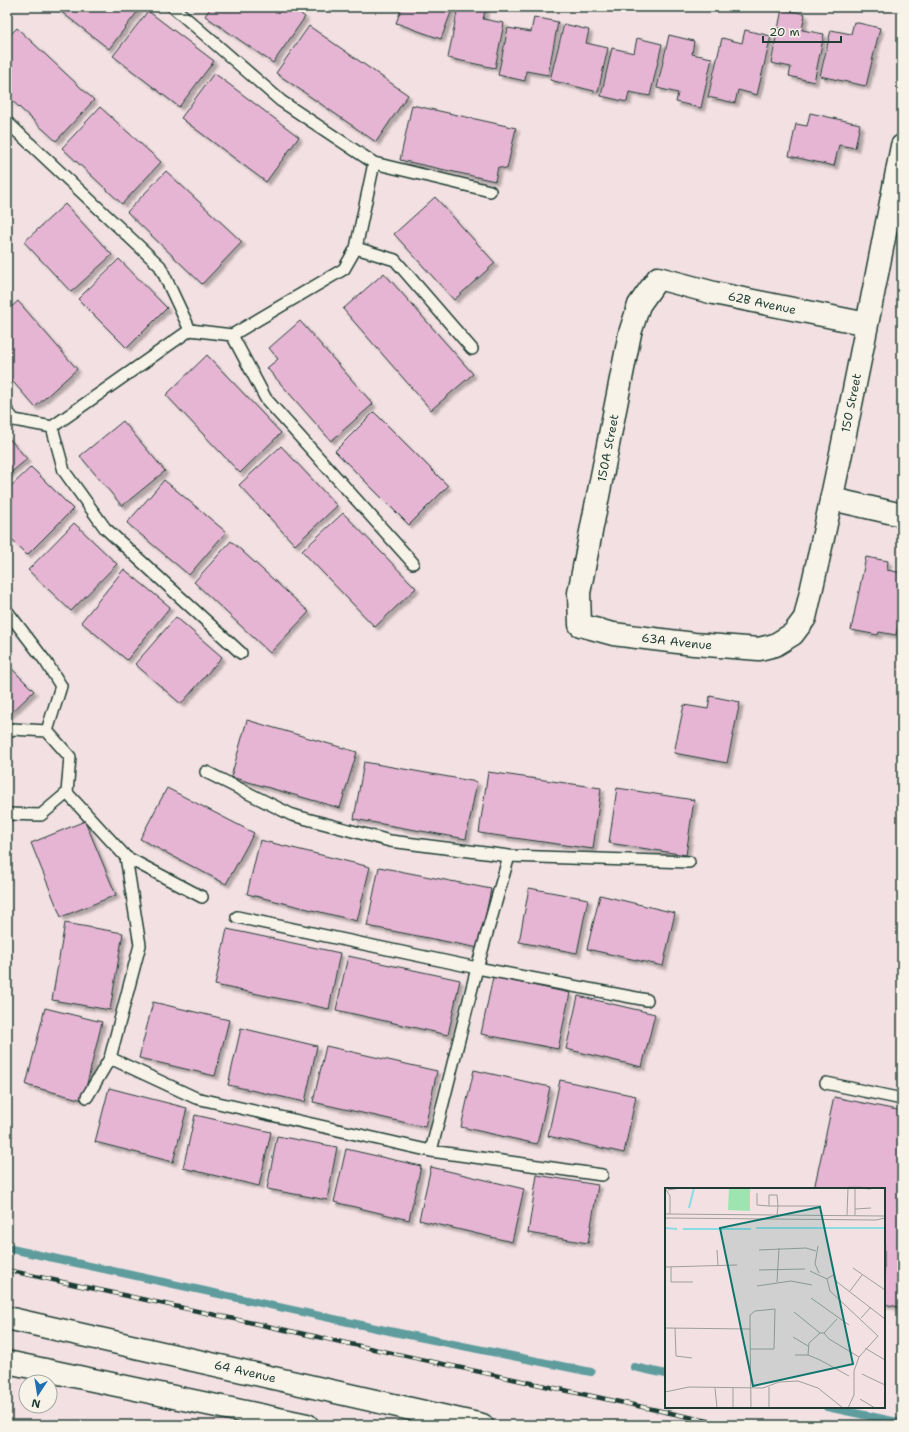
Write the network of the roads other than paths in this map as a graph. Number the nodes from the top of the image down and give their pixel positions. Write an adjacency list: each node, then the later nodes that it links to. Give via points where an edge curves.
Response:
1 (173, 7): 4 (lane, via 280,101)
2 (7, 122): 9 (lane, via 160,266)
3 (902, 146): 8 (street, 150 Street)
4 (374, 163): 5 (lane); 6 (lane)
5 (490, 191)
6 (356, 248): 10 (lane, via 344,269); 11 (lane, via 395,260)
7 (658, 278): 8 (street, 62B Avenue, via 714,293); 18 (street, 150A Street, via 639,305 630,333 579,593)
8 (867, 324): 14 (street, 150 Street)
9 (190, 330): 10 (lane); 13 (lane)
10 (232, 335): 16 (lane, via 266,399)
11 (472, 349)
12 (7, 411): 13 (lane, via 14,420)
13 (52, 427): 20 (lane, via 64,471 105,528)
14 (832, 499): 15 (street); 19 (street, 150 Street, via 804,618 793,634)
15 (902, 515)
16 (414, 563)
17 (7, 611): 21 (lane, via 61,686)
18 (580, 625): 19 (street, 63A Avenue, via 613,634 694,644 759,649)
19 (775, 645)
20 (241, 653)
21 (47, 731): 22 (lane, via 12,729); 24 (lane, via 70,757)
22 (7, 733)
23 (206, 772): 26 (lane, via 292,815 390,841)
24 (67, 793): 25 (lane, via 41,815); 27 (lane)
25 (7, 814)
26 (509, 856): 28 (lane); 31 (lane)
27 (126, 857): 29 (lane); 33 (lane, via 140,945)
28 (690, 862)
29 (202, 897)
30 (238, 917): 31 (lane)
31 (477, 968): 32 (lane); 37 (lane)
32 (647, 1000)
33 (110, 1058): 35 (lane); 37 (lane, via 196,1098)
34 (826, 1083): 36 (lane)
35 (87, 1097)
36 (902, 1099)
37 (431, 1151): 38 (lane)
38 (602, 1175)
39 (7, 1318): 42 (street, 64 Avenue)
40 (7, 1362): 41 (street)
41 (307, 1425)
42 (482, 1425)

